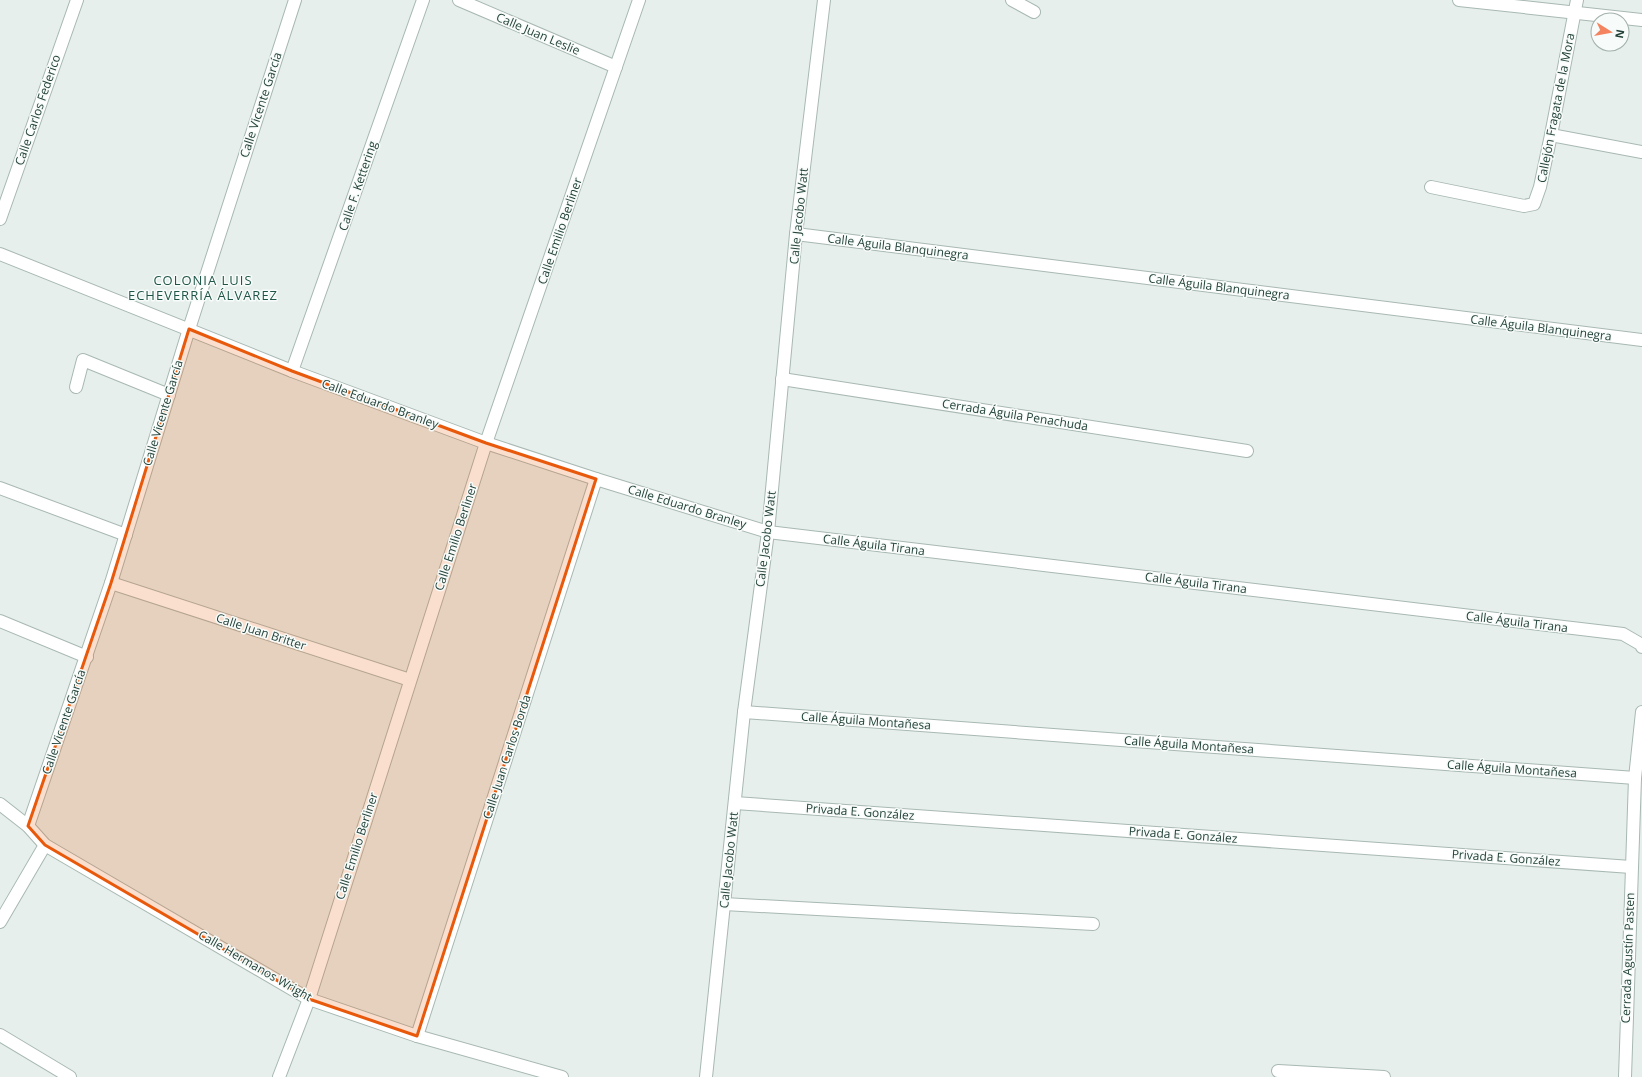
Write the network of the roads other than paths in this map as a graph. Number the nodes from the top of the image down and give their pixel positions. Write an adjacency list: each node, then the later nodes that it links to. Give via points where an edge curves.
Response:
1 (77, 0): 17 (street, Calle Carlos Federico)
2 (295, 0): 20 (street, Calle Vicente García)
3 (423, 0): 22 (street, Calle F. Kettering)
4 (459, 0): 13 (street, Calle Juan Leslie)
5 (639, 0): 13 (street, Calle Emilio Berliner)
6 (824, 0): 18 (street, Calle Jacobo Watt)
7 (1012, 0): 10 (street)
8 (1459, 0): 11 (street)
9 (1577, 0): 11 (street, Callejón Fragata de la Mora)
10 (1034, 12)
11 (1575, 13): 12 (street); 14 (street, Callejón Fragata de la Mora)
12 (1642, 20)
13 (616, 67): 26 (street, Calle Emilio Berliner)
14 (1551, 135): 15 (street); 16 (street, Callejón Fragata de la Mora, via 1534,204 1524,206)
15 (1642, 152)
16 (1431, 187)
17 (0, 220)
18 (796, 234): 21 (street, Calle Águila Blanquinegra); 23 (street, Calle Jacobo Watt)
19 (0, 254): 20 (street, Calle Eduardo Branley)
20 (189, 329): 22 (street, Calle Eduardo Branley); 25 (street, Calle Vicente García)
21 (1642, 340)
22 (292, 371): 26 (street, Calle Eduardo Branley)
23 (782, 379): 27 (street, Cerrada Águila Penachuda); 30 (street, Calle Jacobo Watt)
24 (76, 387): 25 (street, via 83,360)
25 (169, 395): 31 (street, Calle Vicente García)
26 (486, 443): 28 (street, Calle Eduardo Branley); 36 (street, Calle Emilio Berliner)
27 (1247, 451)
28 (596, 479): 30 (street, Calle Eduardo Branley); 51 (street, Calle Juan Carlos Borda)
29 (0, 488): 31 (street)
30 (768, 532): 34 (street, Calle Águila Tirana, via 1623,634); 37 (street, Calle Jacobo Watt)
31 (126, 535): 32 (street, Calle Vicente García)
32 (111, 583): 35 (street, Calle Vicente García); 36 (street, Calle Juan Britter)
33 (0, 621): 35 (street)
34 (1642, 647)
35 (87, 657): 42 (street, Calle Vicente García)
36 (410, 680): 49 (street, Calle Emilio Berliner)
37 (744, 712): 39 (street, Calle Águila Montañesa); 40 (street, Calle Jacobo Watt)
38 (1642, 712): 39 (street, Cerrada Agustín Pasten)
39 (1635, 778): 43 (street, Cerrada Agustín Pasten)
40 (735, 803): 45 (street, Privada E. González); 46 (street, Calle Jacobo Watt)
41 (0, 804): 42 (street, Calle Hermanos Wright)
42 (28, 826): 44 (street, Calle Hermanos Wright)
43 (1638, 841): 45 (street, Cerrada Agustín Pasten)
44 (45, 845): 47 (street); 49 (street, Calle Hermanos Wright)
45 (1631, 867): 58 (street, Cerrada Agustín Pasten)
46 (724, 904): 48 (street); 56 (street, Calle Jacobo Watt)
47 (0, 922)
48 (1093, 924)
49 (309, 999): 51 (street, Calle Hermanos Wright); 54 (street, Calle Emilio Berliner)
50 (0, 1035): 53 (street)
51 (417, 1036): 55 (street, Calle Hermanos Wright)
52 (1278, 1071): 57 (street)
53 (70, 1077)
54 (279, 1077)
55 (562, 1077)
56 (706, 1077)
57 (1384, 1077)
58 (1625, 1077)

